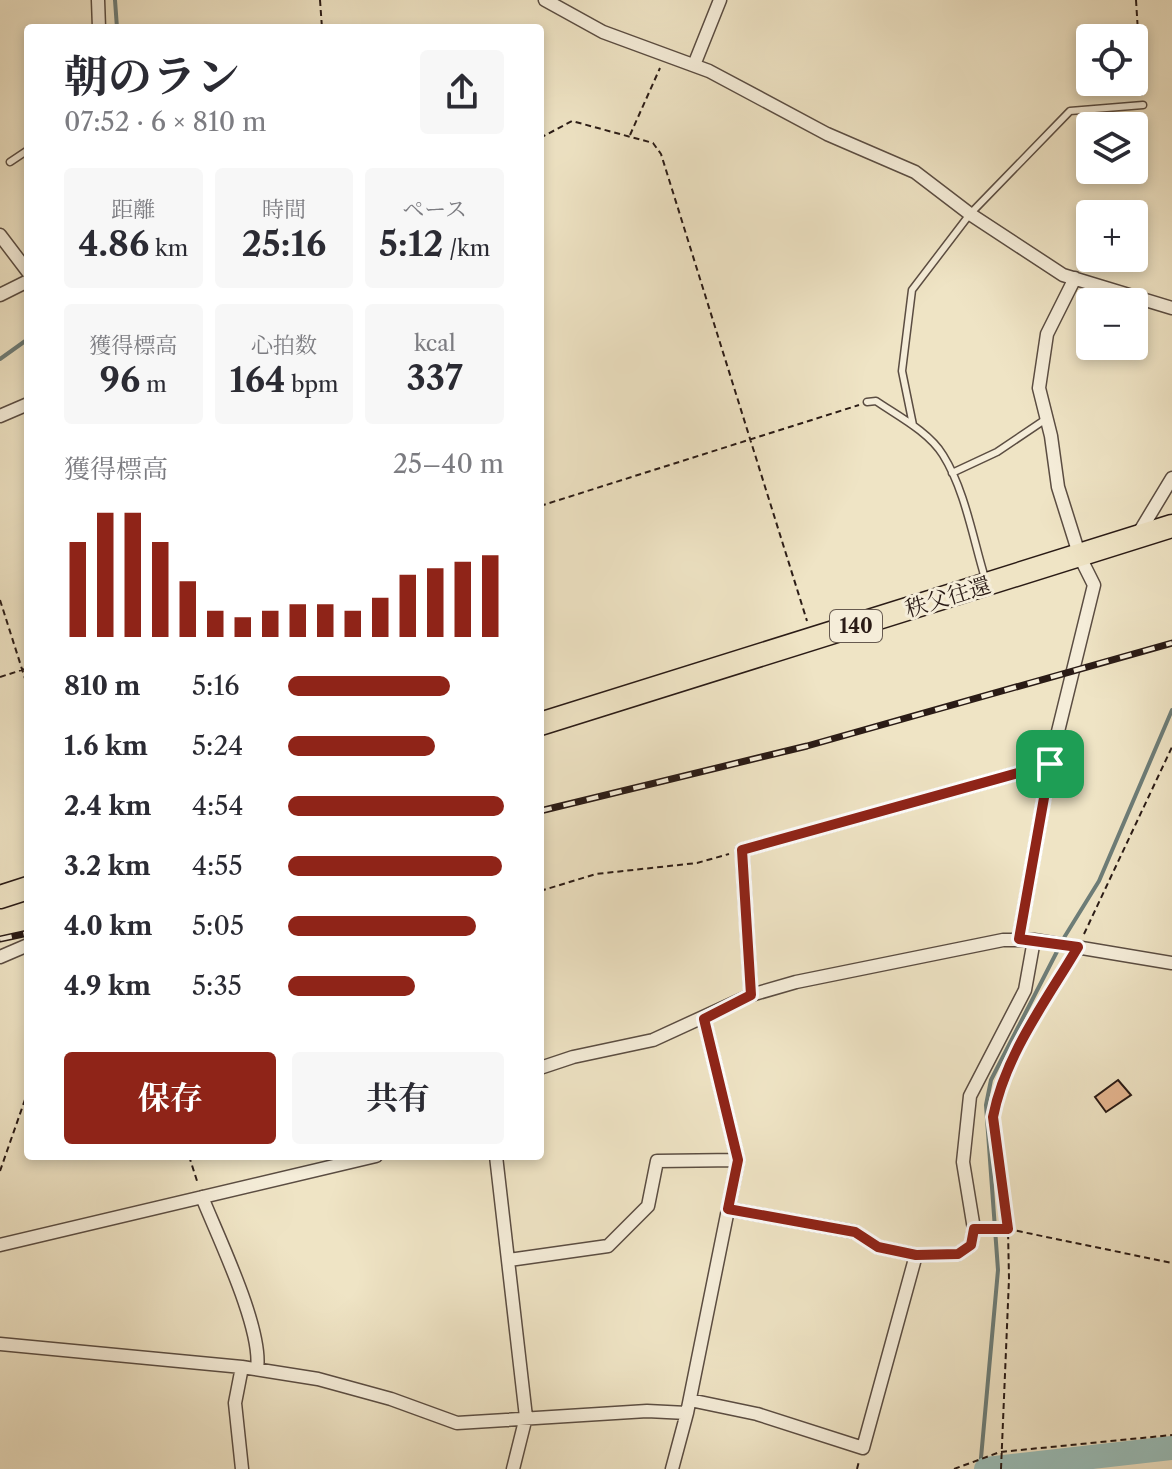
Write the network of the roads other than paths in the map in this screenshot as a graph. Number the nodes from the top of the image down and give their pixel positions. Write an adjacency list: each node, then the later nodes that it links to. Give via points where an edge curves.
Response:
1 (98, 0): 4 (street)
2 (545, 0): 5 (street, via 603,32)
3 (720, 0): 5 (street)
4 (99, 24)
5 (694, 65): 9 (street, via 827,134 915,172)
6 (1143, 105): 9 (lane, via 1070,111)
7 (24, 153): 8 (lane)
8 (10, 162)
9 (970, 214): 12 (street); 20 (lane, via 912,290 902,371)
10 (0, 235): 11 (street)
11 (24, 267)
12 (1075, 278): 15 (street); 19 (street, via 1047,334 1039,388)
13 (24, 283): 14 (street)
14 (0, 295)
15 (1172, 308)
16 (867, 402): 20 (lane, via 876,401)
17 (24, 406): 18 (street)
18 (0, 416)
19 (1047, 418): 21 (lane, via 997,452); 25 (street, via 1058,487)
20 (913, 425): 21 (lane, via 942,452)
21 (952, 473): 26 (lane)
22 (1172, 478): 24 (street)
23 (1172, 526): 24 (highway, 秩父往還 / 140)
24 (1137, 536): 25 (highway, 秩父往還 / 140)
25 (1080, 557): 26 (highway, 秩父往還 / 140); 28 (street, via 1094,585)
26 (987, 585): 27 (highway, 秩父往還 / 140)
27 (544, 723)
28 (1050, 764): 31 (street); 36 (street, via 742,850)
29 (24, 889): 30 (highway)
30 (0, 897)
31 (1019, 939): 32 (street); 36 (street)
32 (1034, 940): 35 (street); 45 (street, via 1025,990 970,1096 963,1179 974,1229 971,1245 965,1252)
33 (24, 947): 34 (street)
34 (0, 957)
35 (1172, 963)
36 (751, 995): 37 (street)
37 (704, 1019): 38 (street, via 653,1040); 41 (street)
38 (544, 1067)
39 (359, 1160): 42 (street)
40 (496, 1160): 46 (street)
41 (738, 1160): 43 (street); 46 (street, via 657,1161 648,1206 608,1246)
42 (202, 1197): 44 (street); 49 (street, via 246,1309 259,1356)
43 (728, 1209): 45 (street, via 855,1232 878,1247); 50 (street)
44 (0, 1245)
45 (916, 1255): 50 (street, via 863,1448 757,1414)
46 (509, 1260): 51 (street)
47 (0, 1344): 48 (street)
48 (242, 1367): 49 (street); 52 (street, via 235,1403)
49 (257, 1369): 51 (street, via 318,1379 457,1423)
50 (688, 1406): 51 (street); 54 (street)
51 (526, 1417): 53 (street)
52 (242, 1469)
53 (513, 1469)
54 (672, 1469)

